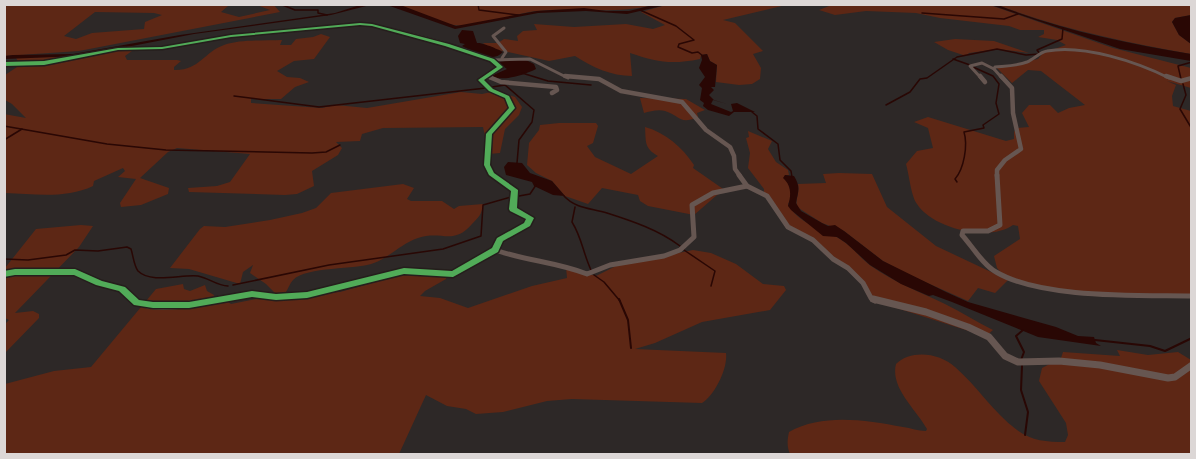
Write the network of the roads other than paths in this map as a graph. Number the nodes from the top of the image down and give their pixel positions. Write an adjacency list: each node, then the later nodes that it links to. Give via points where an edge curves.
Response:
1 (504, 28): 2 (street, via 494,38 506,52)
2 (495, 59): 4 (street, via 360,24 231,36 44,63); 7 (street, via 501,68); 11 (street, via 530,58 568,78 596,79 623,91 682,102 706,130 728,144 734,153 735,169)
3 (982, 63): 5 (street); 6 (street); 9 (street, via 970,67)
4 (4, 64)
5 (1010, 65): 6 (street); 8 (street, via 1029,62 1045,51 1069,50 1144,66 1173,80)
6 (994, 69): 14 (street, via 1012,88 1013,113 1022,149 997,170 1000,225 988,231 963,231 962,235 980,256 995,272 1065,292)
7 (486, 75): 10 (street, via 506,82 556,87); 12 (street, via 482,81 507,97 512,108 489,134 488,168 494,177 515,190 513,209 530,218 527,224 500,240)
8 (1191, 78)
9 (984, 82)
10 (552, 93)
11 (747, 186): 12 (street, via 718,191 695,202 692,240 680,250 664,255 610,265 587,274); 15 (street, via 766,196 792,230 813,240 848,268 874,300 968,327 989,337 1009,359 1113,366 1168,378)
12 (495, 250): 13 (street, via 453,274 411,270 317,293 276,297 252,294 189,305 142,304 122,289 75,272)
13 (4, 274)
14 (1191, 296)
15 (1191, 365)

